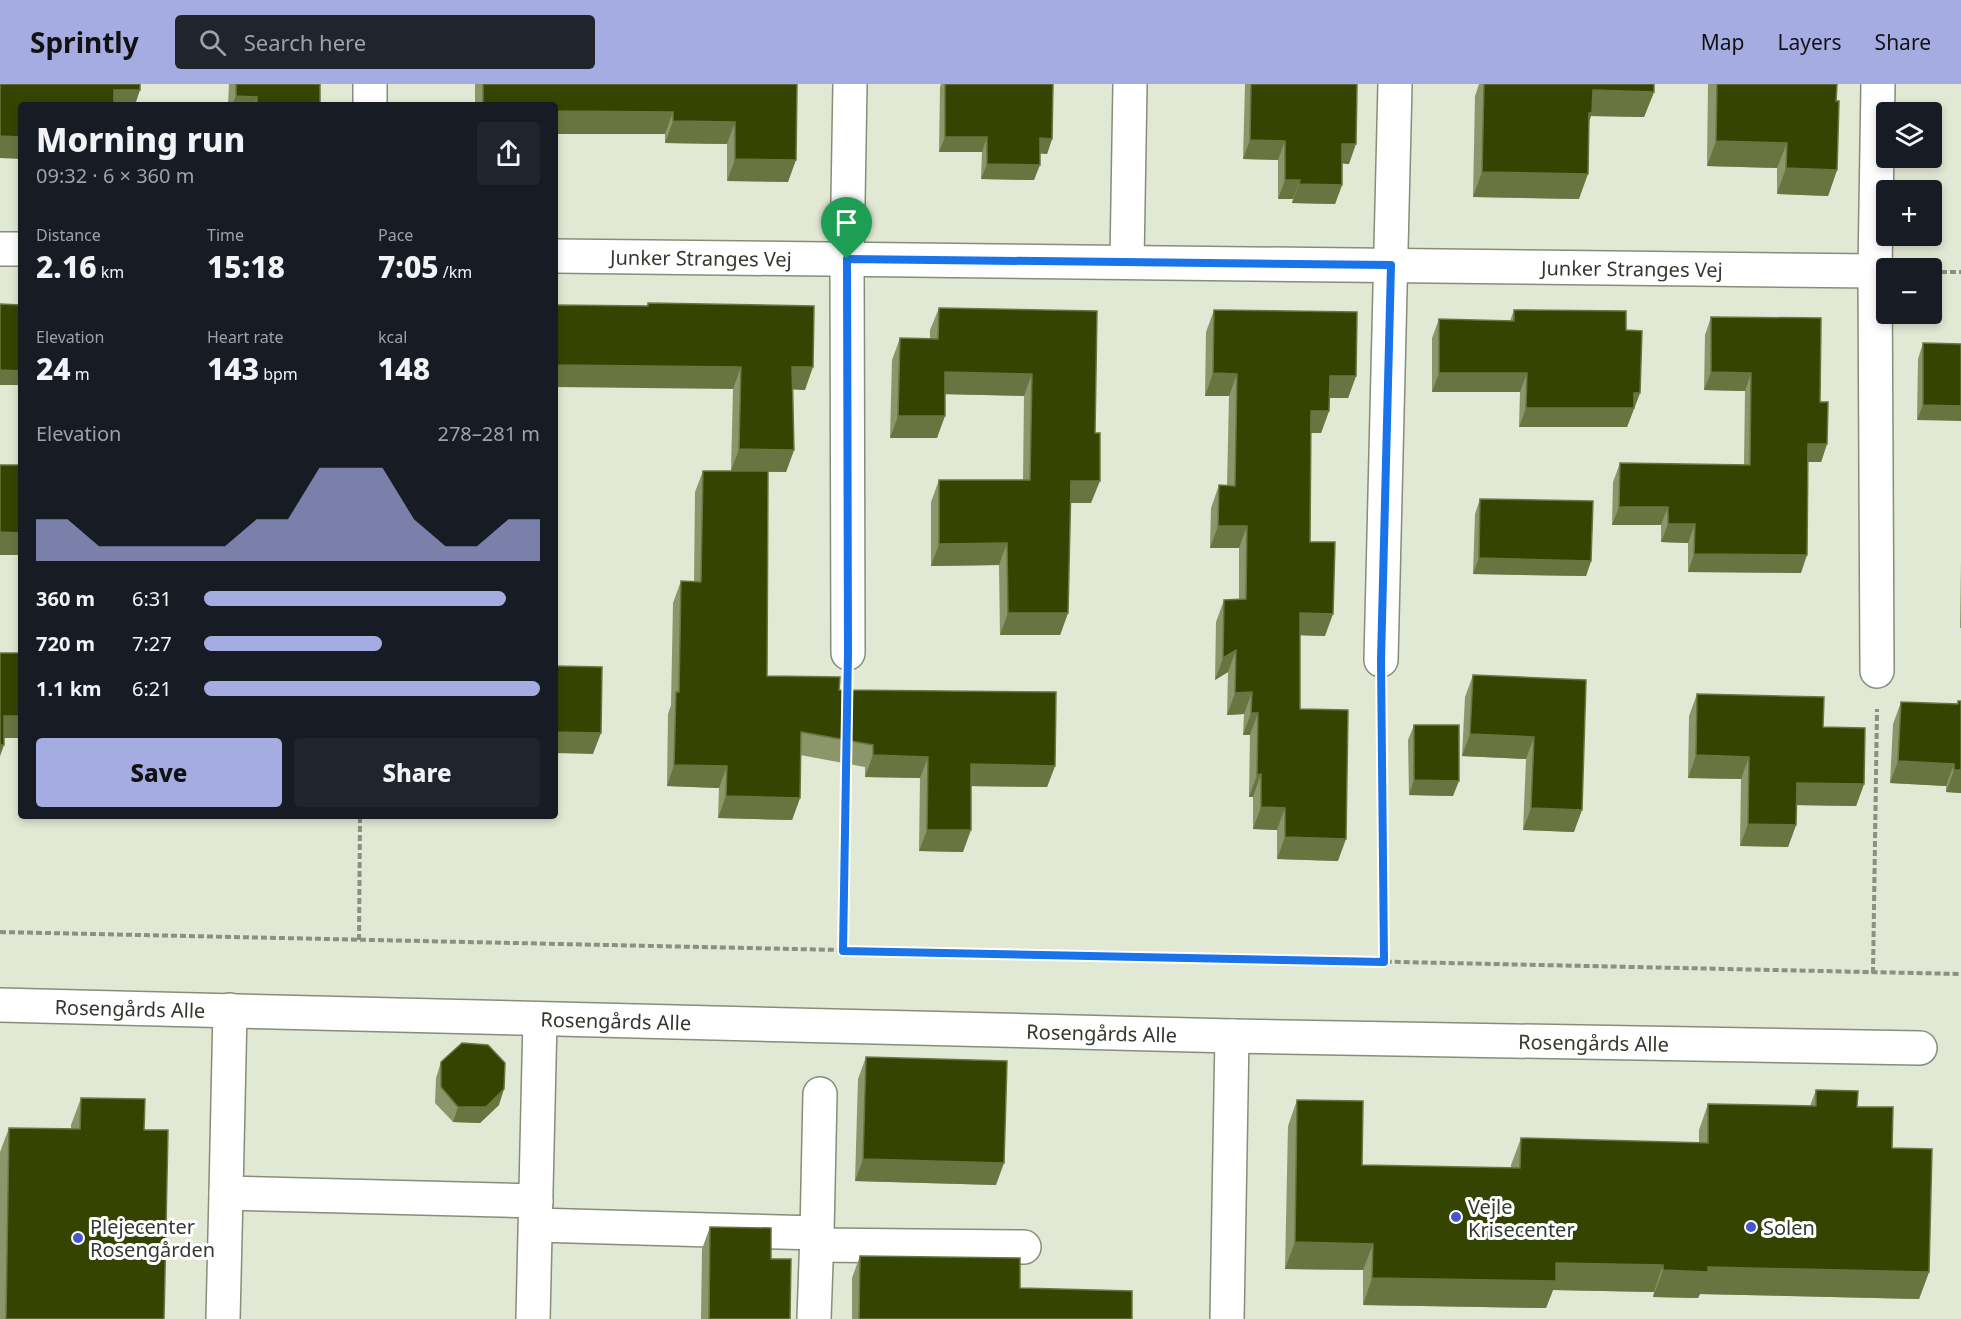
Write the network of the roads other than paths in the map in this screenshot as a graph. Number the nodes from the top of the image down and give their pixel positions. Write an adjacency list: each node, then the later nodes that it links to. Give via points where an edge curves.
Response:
1 (370, 84): 6 (street)
2 (850, 84): 10 (street)
3 (1130, 84): 11 (street)
4 (1395, 84): 12 (street)
5 (1878, 84): 13 (street)
6 (370, 102)
7 (0, 249): 8 (street)
8 (18, 249)
9 (558, 255): 10 (street, Junker Stranges Vej)
10 (847, 259): 11 (street, Junker Stranges Vej); 14 (street)
11 (1127, 262): 12 (street, Junker Stranges Vej)
12 (1391, 265): 13 (street, Junker Stranges Vej); 15 (street)
13 (1875, 271): 16 (street)
14 (848, 653)
15 (1381, 660)
16 (1877, 671)
17 (0, 1005): 18 (street, Rosengårds Alle)
18 (230, 1010): 19 (street, Rosengårds Alle); 23 (street)
19 (540, 1019): 20 (street, Rosengårds Alle); 24 (street)
20 (1232, 1036): 21 (street, Rosengårds Alle); 30 (street)
21 (1920, 1048)
22 (820, 1094): 25 (street)
23 (226, 1193): 24 (street); 27 (street)
24 (536, 1213): 25 (street); 28 (street)
25 (816, 1239): 26 (street); 29 (street)
26 (1024, 1247)
27 (223, 1319)
28 (533, 1319)
29 (814, 1319)
30 (1227, 1319)

